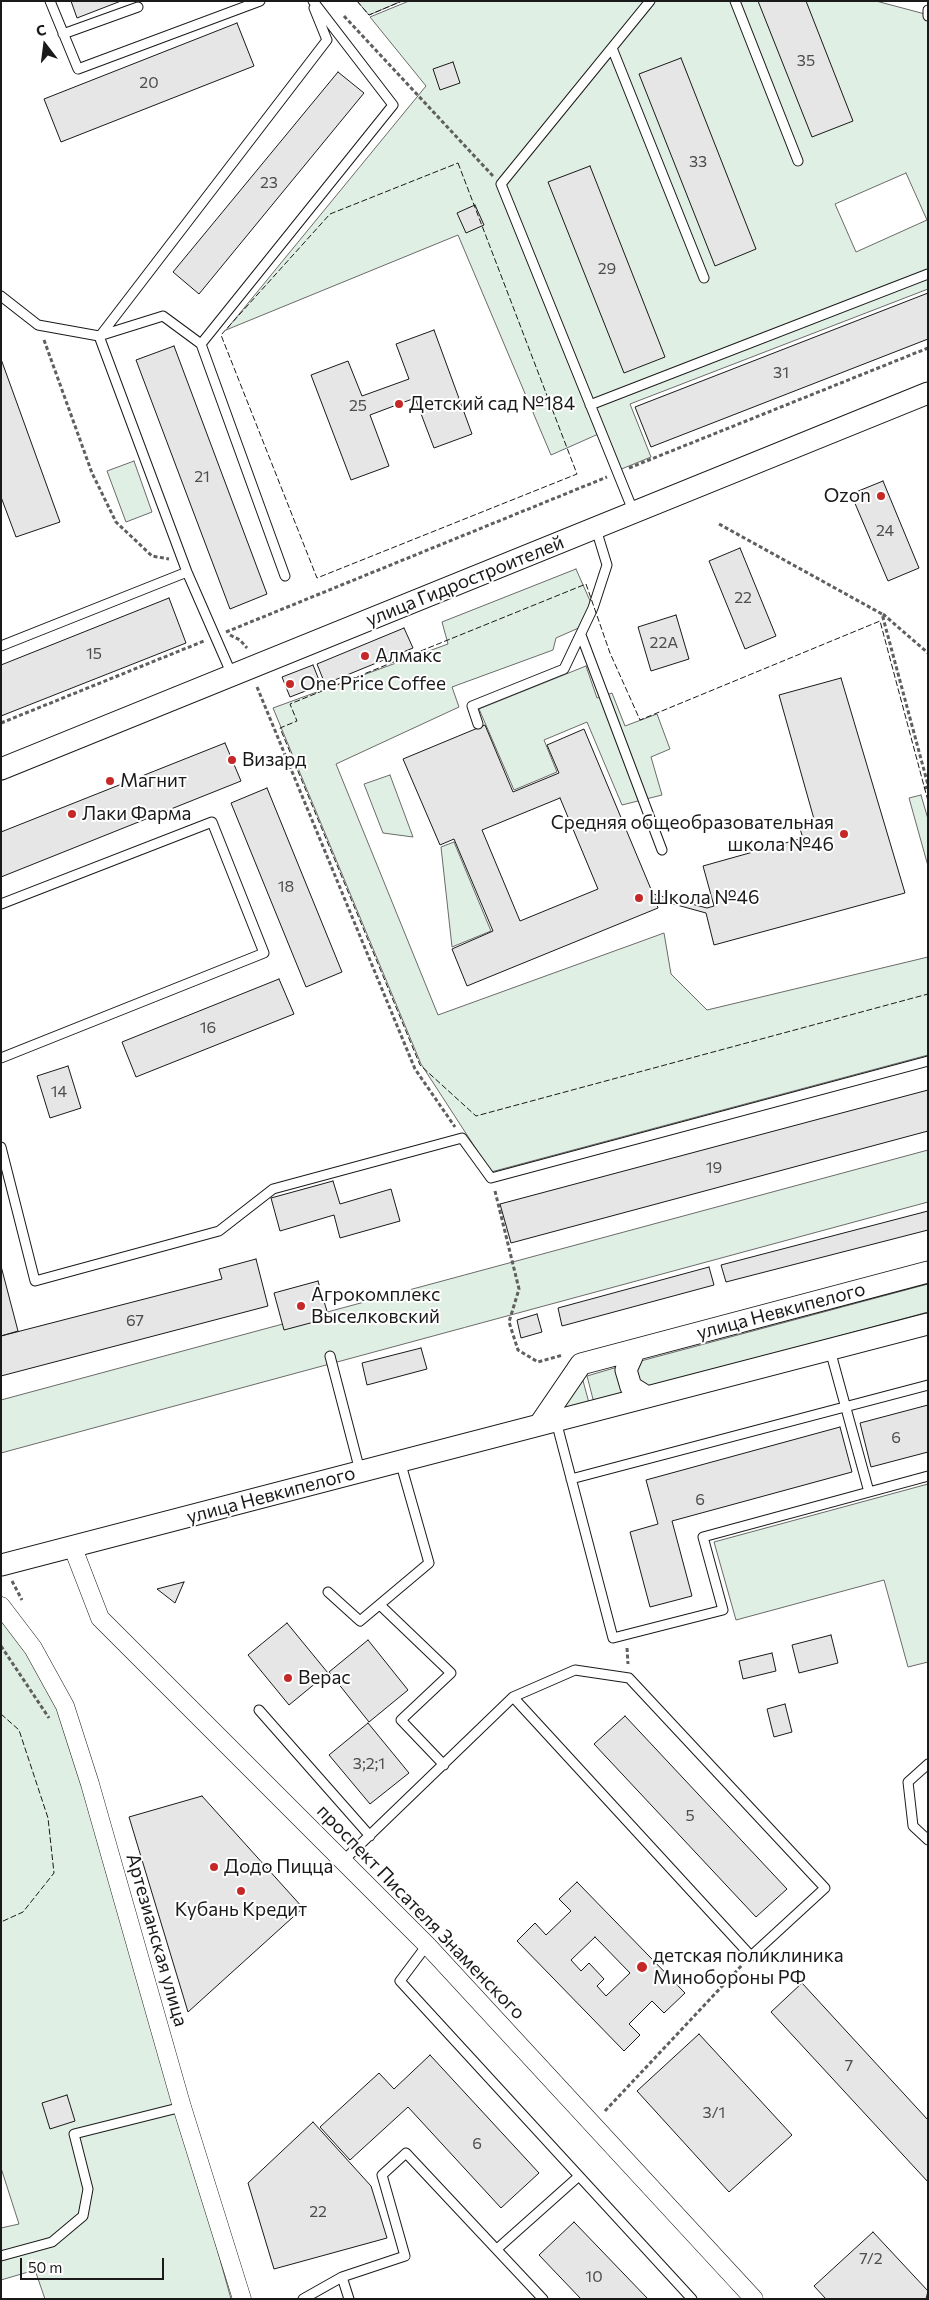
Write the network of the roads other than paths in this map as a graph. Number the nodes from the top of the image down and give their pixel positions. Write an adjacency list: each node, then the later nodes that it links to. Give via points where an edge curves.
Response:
1 (50, 1): 9 (lane)
2 (260, 1): 9 (lane, via 78,69)
3 (312, 1): 15 (lane, via 327,40); 16 (lane, via 393,105)
4 (650, 1): 10 (lane)
5 (734, 1): 11 (lane)
6 (138, 7): 9 (lane)
7 (928, 10): 8 (lane)
8 (928, 16)
9 (62, 34)
10 (612, 48): 13 (lane); 18 (lane, via 501,184)
11 (798, 161)
12 (928, 274): 18 (lane)
13 (704, 278)
14 (1, 296): 15 (lane, via 38,325)
15 (100, 336): 16 (lane, via 163,316); 21 (lane)
16 (201, 344): 22 (lane)
17 (928, 393): 19 (street, улица Гидростроителей)
18 (590, 405): 19 (lane)
19 (634, 513): 20 (street, улица Гидростроителей)
20 (596, 528): 23 (lane, via 607,565); 25 (street, улица Гидростроителей)
21 (187, 572): 24 (lane); 25 (lane, via 216,637)
22 (286, 576)
23 (581, 635): 26 (lane, via 564,669 472,706); 28 (lane)
24 (1, 646)
25 (241, 672): 27 (street, улица Гидростроителей)
26 (478, 724)
27 (1, 769)
28 (662, 850)
29 (1, 904): 30 (lane, via 212,822 264,953)
30 (1, 1058)
31 (928, 1061): 32 (lane, via 492,1178 462,1138 273,1189 220,1232 35,1281)
32 (1, 1148)
33 (928, 1272): 36 (street, улица Невкипелого)
34 (928, 1324): 35 (street, улица Невкипелого)
35 (830, 1349): 39 (street, улица Невкипелого); 40 (lane)
36 (635, 1350): 39 (street, via 626,1370 631,1387); 41 (street, улица Невкипелого, via 581,1364)
37 (330, 1356): 43 (lane)
38 (928, 1384): 40 (lane)
39 (648, 1397): 41 (street, улица Невкипелого)
40 (845, 1406): 45 (lane); 46 (lane)
41 (548, 1422): 42 (street, улица Невкипелого); 45 (lane)
42 (400, 1461): 43 (street, улица Невкипелого); 50 (lane, via 429,1563)
43 (360, 1471): 47 (street, улица Невкипелого)
44 (928, 1476): 46 (lane)
45 (571, 1479): 46 (lane, via 613,1638 723,1610 703,1537)
46 (869, 1492)
47 (73, 1548): 48 (street, улица Невкипелого); 58 (street, проспект Писателя Знаменского, via 100,1618)
48 (1, 1565)
49 (328, 1592): 50 (lane, via 360,1621)
50 (380, 1605): 55 (lane, via 451,1673 401,1720)
51 (1, 1606): 60 (street, Артезианская улица, via 33,1648 65,1706)
52 (513, 1697): 52 (lane, via 575,1670 629,1678 825,1888 751,1956); 55 (lane)
53 (259, 1710): 56 (lane)
54 (928, 1764): 57 (lane, via 908,1782 912,1826)
55 (444, 1766): 56 (lane)
56 (370, 1836): 58 (lane)
57 (928, 1840)
58 (343, 1861): 59 (street, проспект Писателя Знаменского)
59 (427, 1945): 61 (lane, via 400,1981); 70 (street, проспект Писателя Знаменского)
60 (182, 2108): 63 (lane, via 74,2134 88,2189 83,2216 52,2242); 65 (street, Артезианская улица)
61 (579, 2176): 62 (lane); 69 (lane)
62 (497, 2249): 64 (lane, via 406,2153 382,2175 405,2256); 68 (lane)
63 (1, 2256)
64 (342, 2276): 66 (lane); 67 (lane)
65 (242, 2299)
66 (303, 2299)
67 (349, 2299)
68 (543, 2299)
69 (692, 2299)
70 (754, 2299)

